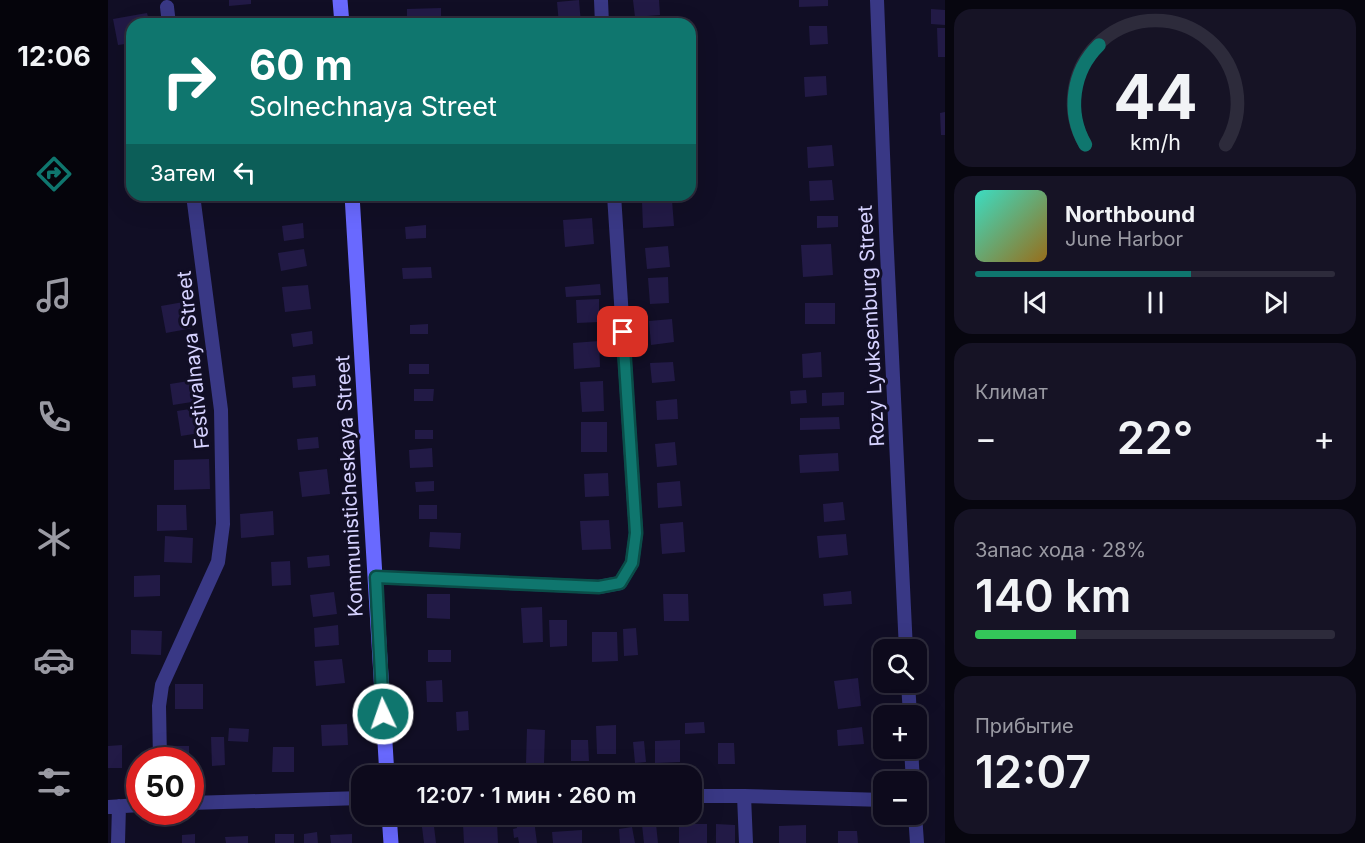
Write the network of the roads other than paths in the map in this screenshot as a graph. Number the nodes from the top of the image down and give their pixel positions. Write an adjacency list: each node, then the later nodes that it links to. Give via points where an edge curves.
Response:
1 (340, 0): 6 (main road)
2 (601, 0): 7 (street)
3 (878, 0): 12 (street, Rozy Lyuksemburg Street)
4 (167, 7): 5 (street)
5 (168, 18)
6 (342, 18)
7 (602, 18)
8 (194, 201): 13 (street, Festivalnaya Street, via 221,410 223,524 218,562 162,685)
9 (352, 201): 11 (main road, Kommunisticheskaya Street)
10 (614, 201): 11 (street, via 636,533 632,563 620,583 599,587)
11 (376, 577): 14 (main road, Kommunisticheskaya Street)
12 (905, 639)
13 (160, 747)
14 (386, 765)
15 (702, 796): 16 (street)
16 (744, 796): 18 (street); 25 (street)
17 (351, 798): 19 (street)
18 (873, 800)
19 (204, 803)
20 (113, 806): 23 (street)
21 (390, 825): 24 (main road)
22 (916, 825): 26 (street)
23 (118, 843)
24 (391, 843)
25 (746, 843)
26 (917, 843)

